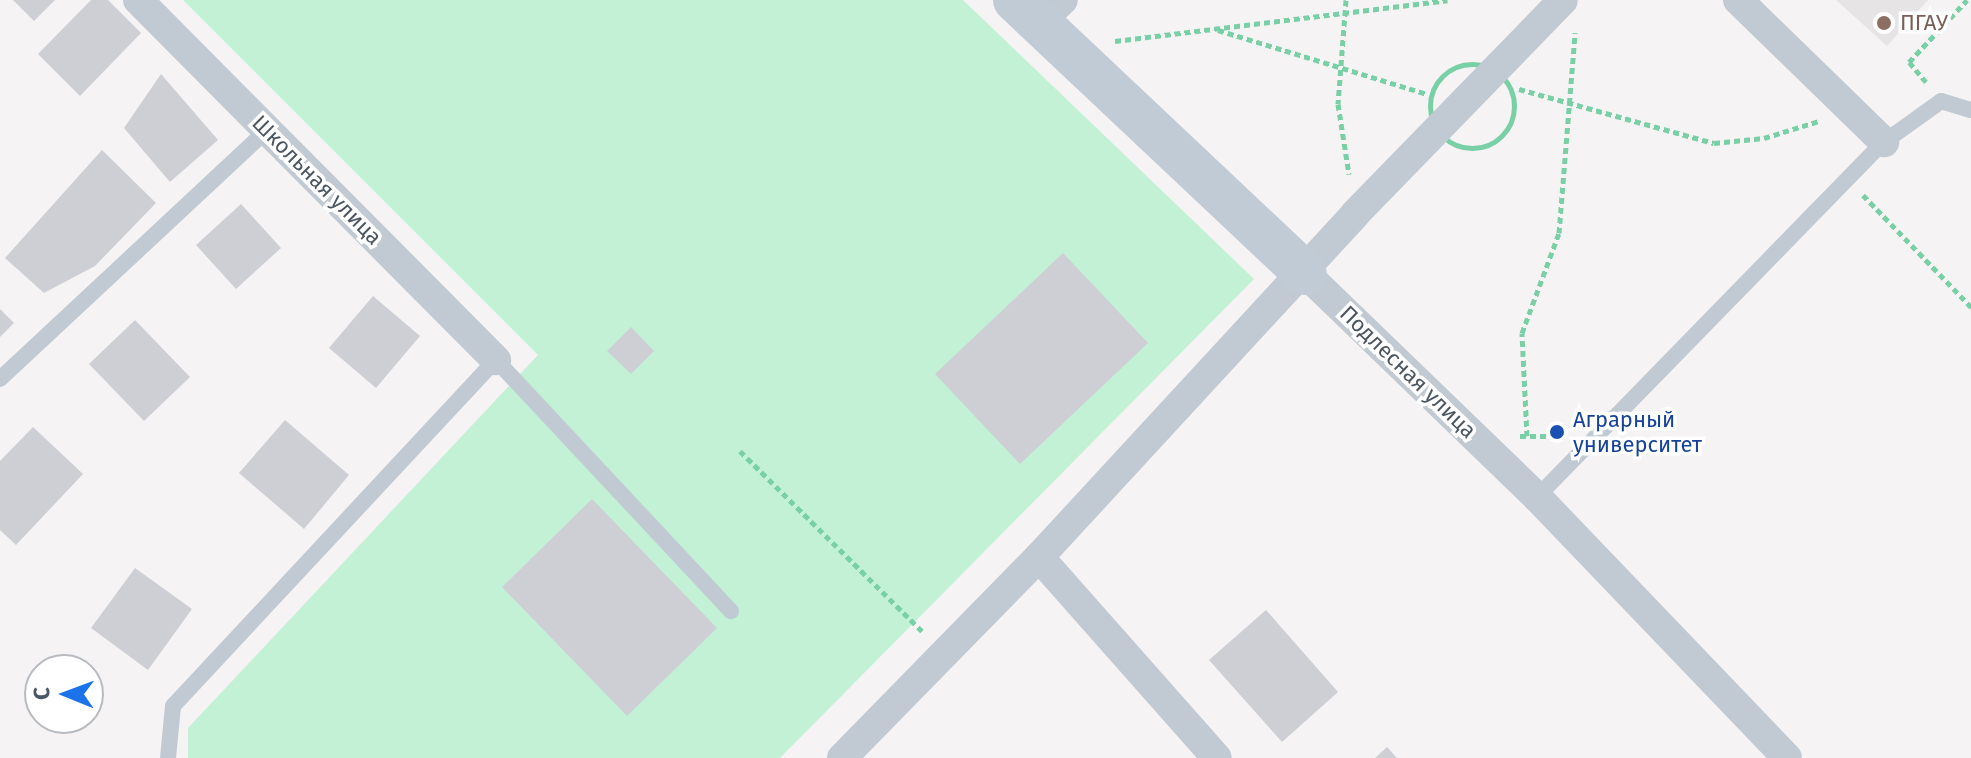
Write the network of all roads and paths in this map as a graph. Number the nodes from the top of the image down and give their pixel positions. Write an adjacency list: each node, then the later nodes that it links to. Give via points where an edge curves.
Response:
1 (138, 0): 19 (street, Школьная улица)
2 (1346, 0): 8 (path)
3 (1447, 0): 8 (path)
4 (1563, 0): 22 (street)
5 (1738, 0): 17 (street)
6 (1967, 0): 15 (path, via 1909,62)
7 (1039, 8): 23 (street, Подлесная улица)
8 (1346, 12): 9 (path); 12 (path)
9 (1213, 29): 11 (path); 12 (path)
10 (1575, 29): 16 (path)
11 (1101, 43)
12 (1341, 68): 14 (path); 22 (path, via 1338,104)
13 (1511, 87): 16 (path)
14 (1431, 96)
15 (1941, 101): 18 (lane); 20 (lane)
16 (1569, 103): 17 (path, via 1714,143 1764,138); 27 (path, via 1559,233 1522,333)
17 (1850, 109): 20 (street)
18 (1971, 110)
19 (267, 130): 25 (street, Школьная улица); 26 (lane)
20 (1884, 142): 21 (lane)
21 (1849, 181): 24 (path); 29 (lane)
22 (1355, 214): 23 (street)
23 (1305, 273): 29 (street, Подлесная улица); 30 (street)
24 (1971, 307)
25 (496, 360): 31 (lane); 33 (lane, via 173,706)
26 (0, 379)
27 (1527, 436)
28 (740, 451): 32 (path)
29 (1537, 497): 36 (street, Подлесная улица)
30 (1039, 557): 32 (street); 35 (street)
31 (731, 611)
32 (943, 652): 34 (street)
33 (168, 758)
34 (842, 758)
35 (1217, 758)
36 (1787, 758)

